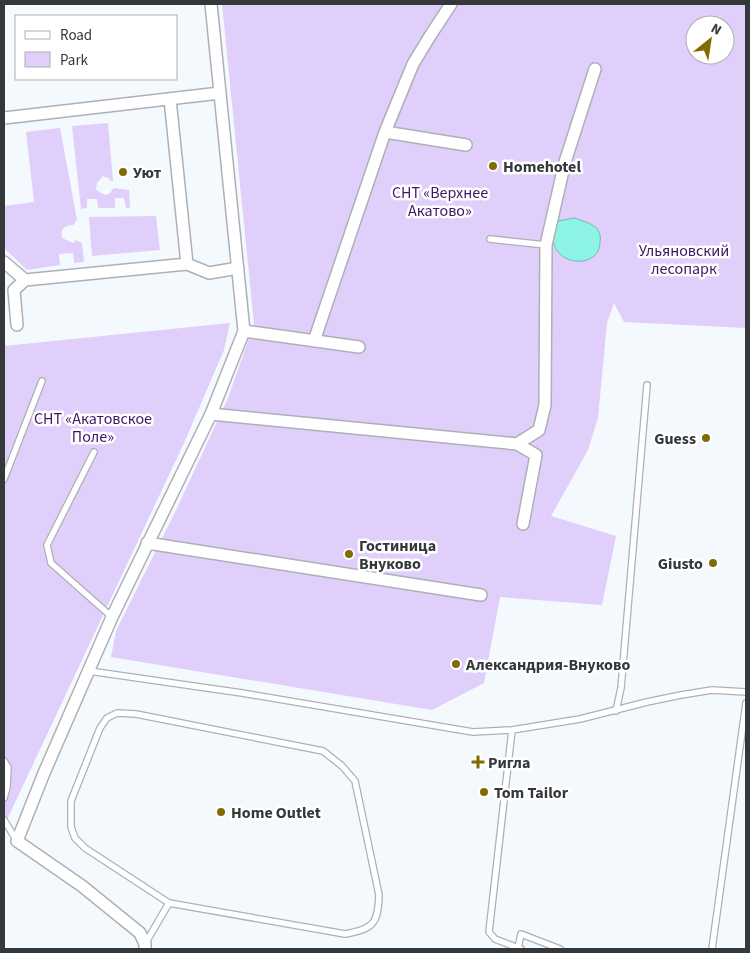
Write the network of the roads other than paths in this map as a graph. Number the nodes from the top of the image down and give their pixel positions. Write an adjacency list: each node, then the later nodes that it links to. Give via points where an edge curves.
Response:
1 (211, 4): 4 (street)
2 (451, 4): 7 (street, via 414,64)
3 (595, 70): 10 (street, via 565,162)
4 (220, 93): 5 (street); 13 (street)
5 (170, 99): 6 (street); 12 (street)
6 (4, 118)
7 (385, 132): 8 (street); 17 (street)
8 (466, 145)
9 (490, 239): 10 (lane)
10 (546, 245): 22 (street, via 545,405 539,430)
11 (4, 262): 14 (street)
12 (188, 264): 13 (street, via 209,273); 14 (street)
13 (238, 268): 16 (street)
14 (25, 280): 15 (street, via 14,290)
15 (17, 325)
16 (244, 331): 17 (street); 21 (street)
17 (314, 341): 18 (street)
18 (359, 347)
19 (42, 381): 24 (lane)
20 (647, 385): 32 (lane, via 622,688)
21 (211, 414): 22 (street); 26 (street)
22 (517, 444): 25 (street, via 536,455)
23 (94, 452): 28 (lane, via 47,545 51,563)
24 (4, 480)
25 (523, 524)
26 (148, 543): 27 (street); 28 (street)
27 (481, 595)
28 (112, 617): 29 (street)
29 (89, 671): 33 (lane, via 473,732); 37 (street)
30 (746, 692): 32 (lane, via 712,690)
31 (746, 704): 45 (lane)
32 (616, 711): 33 (lane)
33 (512, 730): 39 (lane, via 489,927 491,936)
34 (4, 761): 35 (lane, via 8,767)
35 (4, 798)
36 (4, 820): 37 (lane)
37 (17, 841): 40 (street, via 82,886 140,934)
38 (169, 903): 38 (lane, via 85,848 75,838 71,827 71,801 107,718 117,713 136,714 323,751 355,781 379,895 373,925 346,934); 40 (lane)
39 (501, 942): 42 (lane); 43 (lane)
40 (145, 946)
41 (551, 948): 43 (lane, via 521,934); 44 (lane)
42 (499, 949)
43 (520, 949)
44 (560, 949)
45 (712, 949)

